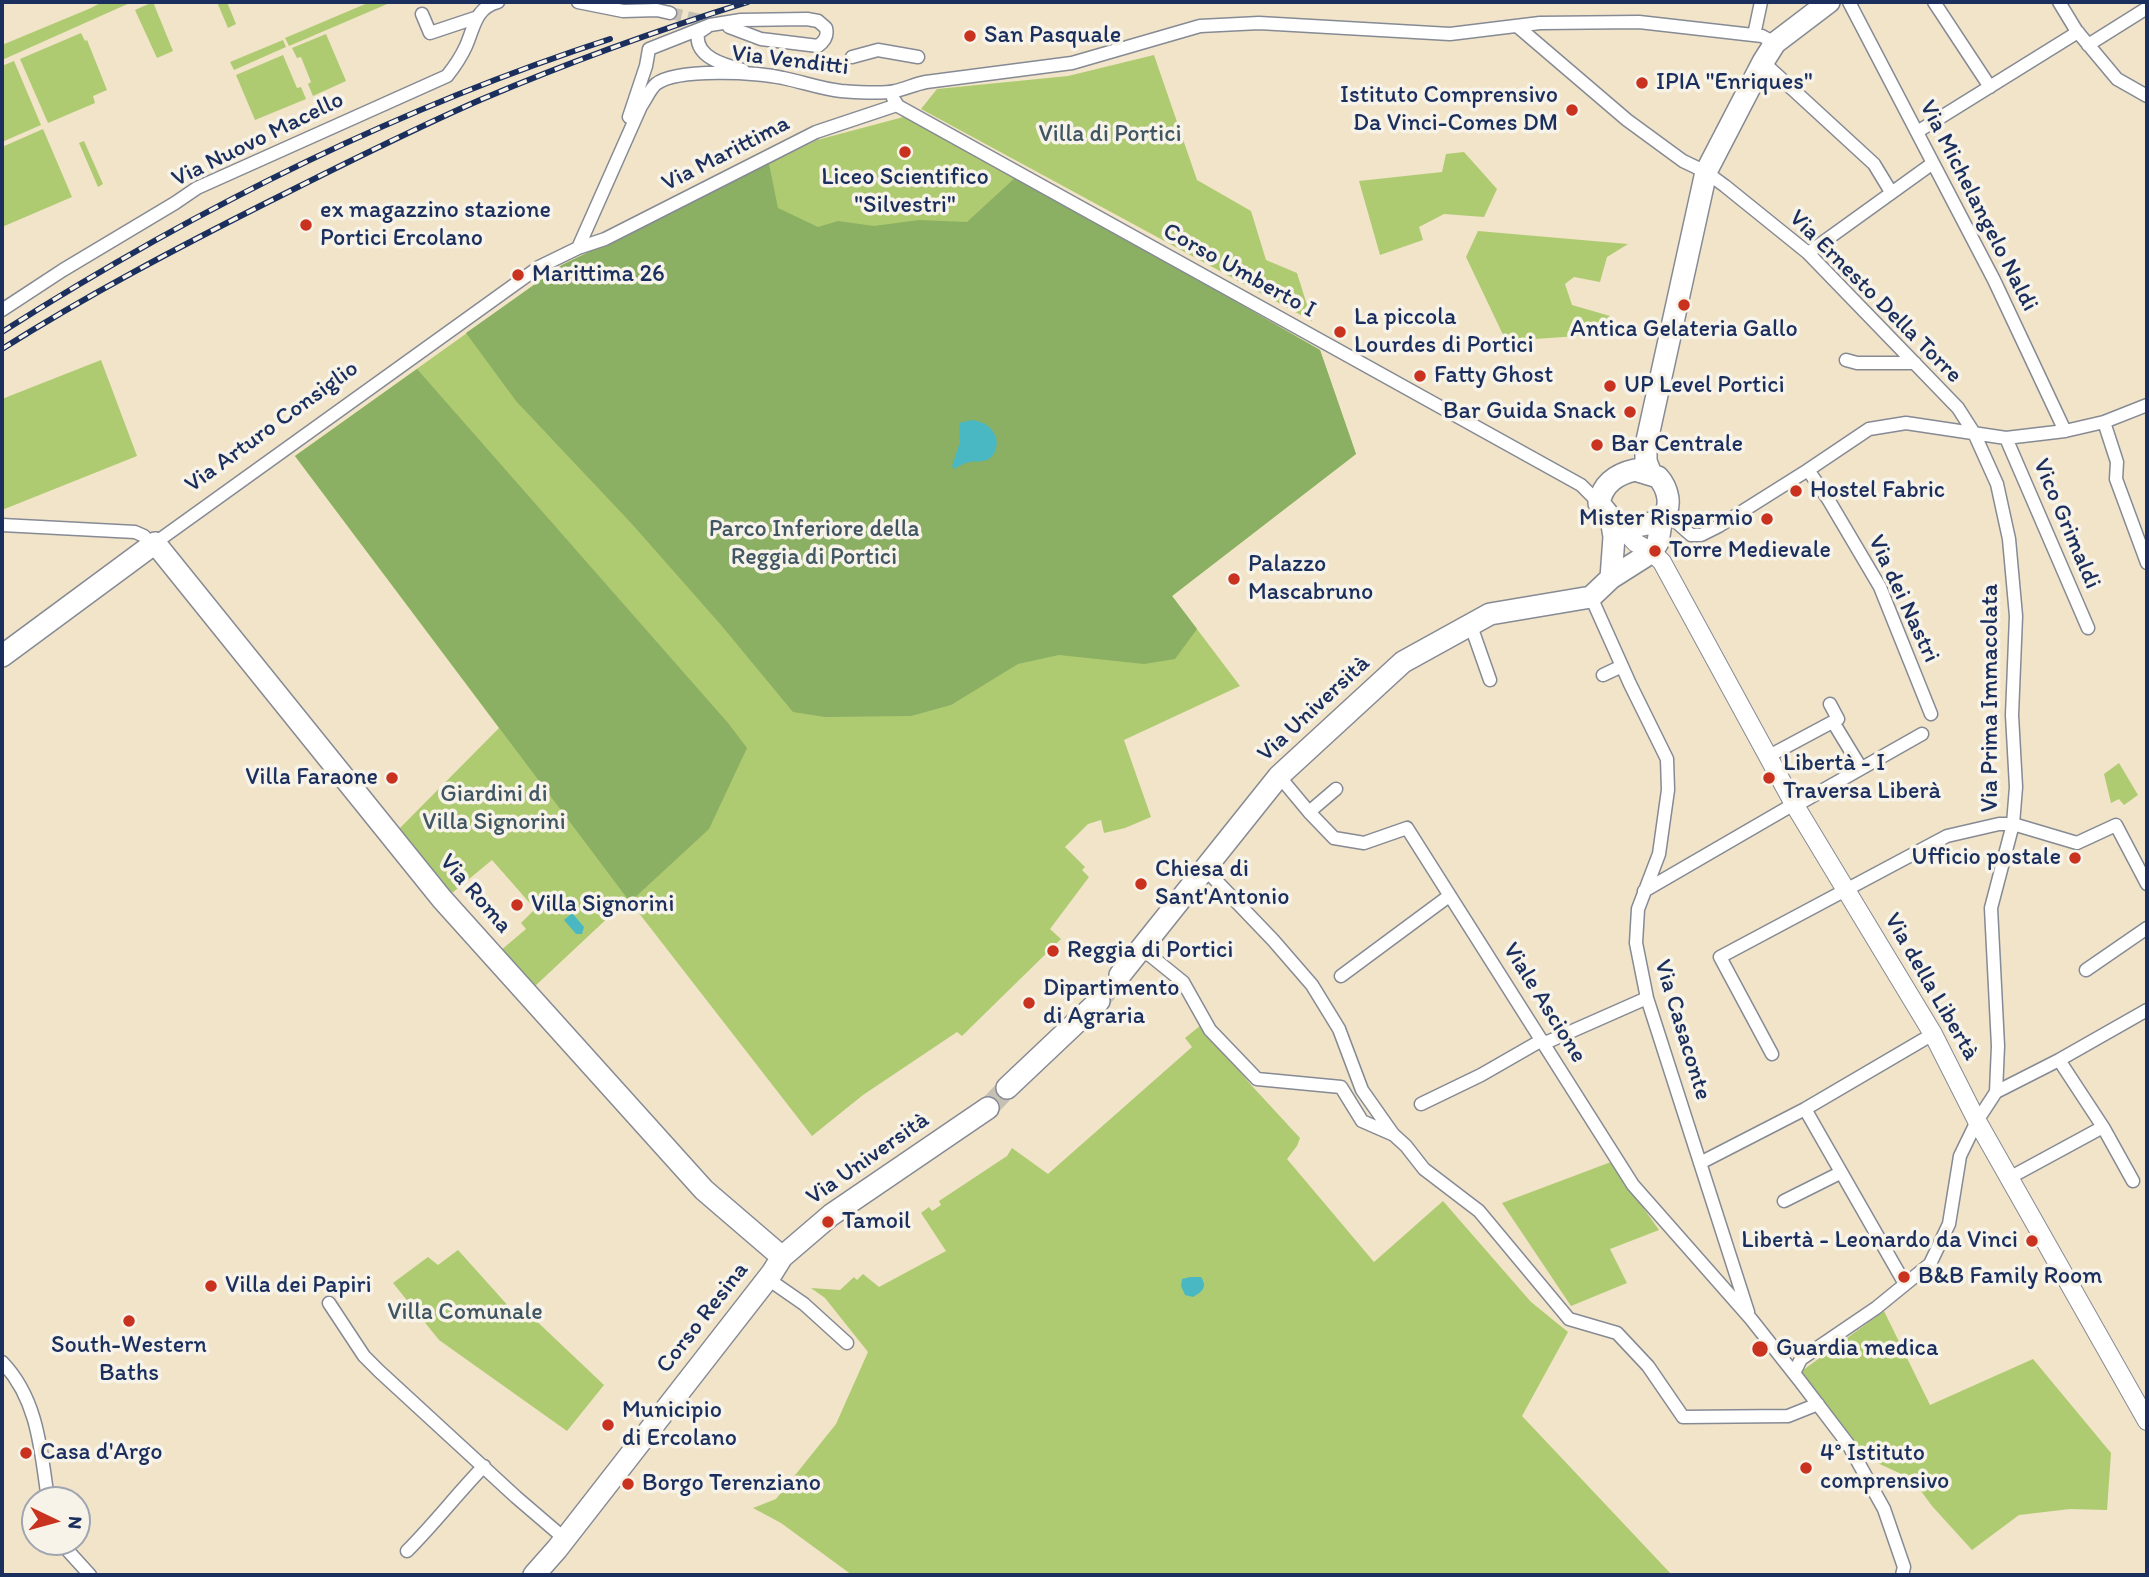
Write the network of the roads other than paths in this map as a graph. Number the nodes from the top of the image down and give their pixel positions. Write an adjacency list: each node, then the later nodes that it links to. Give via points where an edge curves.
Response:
1 (498, 2): 11 (street)
2 (578, 2): 10 (street, via 623,11)
3 (1761, 2): 16 (street)
4 (1829, 2): 17 (main road)
5 (1849, 2): 26 (street, Via Michelangelo Naldi)
6 (1934, 2): 23 (street)
7 (2059, 2): 15 (street)
8 (2147, 8): 18 (street)
9 (422, 13): 11 (street, via 430,33)
10 (670, 13)
11 (475, 18): 35 (street, Via Nuovo Macello, via 463,52 447,76 197,188)
12 (710, 25): 14 (street, via 807,19 823,24 827,34 818,46 761,39); 22 (street, via 698,33 698,47); 28 (street, via 649,49)
13 (1517, 26): 16 (street, via 1639,22); 25 (street, via 1450,34 1259,23 1200,26 1072,63); 29 (street, Via Ernesto Della Torre, via 1627,120)
14 (729, 27)
15 (2078, 32): 18 (street); 23 (street)
16 (1754, 35): 17 (street)
17 (1775, 43): 21 (main road)
18 (2088, 45): 24 (street, via 2117,79)
19 (852, 57): 20 (street, via 878,50)
20 (918, 57)
21 (1763, 62): 29 (main road); 30 (street, via 1874,164)
22 (724, 69): 25 (street, Via Venditti); 28 (street, Via Venditti, via 670,77 655,84)
23 (1990, 87): 26 (street)
24 (2147, 96)
25 (906, 98): 32 (street, Via Marittima, via 816,132); 47 (street, Corso Umberto I, via 1581,485)
26 (1917, 132): 27 (street, Via Michelangelo Naldi)
27 (1933, 163): 30 (street); 40 (street, Via Michelangelo Naldi)
28 (612, 171): 31 (street, Via Venditti)
29 (1706, 172): 34 (street, Via Ernesto Della Torre); 43 (main road)
30 (1891, 192): 34 (street)
31 (595, 211): 32 (street, via 596,227); 33 (street, Via Venditti)
32 (605, 239): 33 (street, Via Marittima)
33 (578, 248): 50 (street, Via Arturo Consiglio, via 538,267)
34 (1808, 254): 37 (street, Via Ernesto Della Torre)
35 (2, 310)
36 (1846, 360): 37 (street)
37 (1915, 363): 41 (street, Via Ernesto Della Torre, via 1958,408)
38 (2147, 405): 39 (street)
39 (2104, 422): 40 (street); 52 (street, via 2117,462 2116,479)
40 (2065, 431): 42 (street)
41 (1973, 433): 42 (street); 44 (street, via 1906,423 1869,429); 71 (street, Via Prima Immacolata, via 1997,484 2009,539 2016,617)
42 (2006, 438): 56 (street, Vico Grimaldi)
43 (1646, 445): 45 (main road); 46 (main road)
44 (1808, 470): 48 (street, via 1700,535 1691,535); 62 (street, Via dei Nastri, via 1880,587)
45 (1629, 472): 46 (main road); 47 (main road, via 1619,475)
46 (1651, 474): 48 (main road, via 1667,491)
47 (1609, 509): 48 (main road, via 1651,522); 51 (street, Via della Libertà, via 1636,543); 53 (main road, via 1614,537)
48 (1663, 514): 51 (main road)
49 (2, 525): 50 (street, via 135,532)
50 (153, 544): 57 (main road, Via Arturo Consiglio); 102 (main road, Via Roma, via 442,899 704,1190)
51 (1652, 552): 53 (main road); 65 (street, Via della Libertà, via 1662,562)
52 (2147, 564)
53 (1611, 578): 54 (main road)
54 (1591, 597): 55 (main road, Via Università, via 1490,614); 58 (street, Via Casaconte)
55 (1471, 626): 60 (street); 67 (main road, Via Università, via 1403,662)
56 (2088, 628)
57 (2, 656)
58 (1622, 666): 59 (street); 74 (street, Via Casaconte, via 1667,759 1668,790 1659,853)
59 (1603, 675)
60 (1490, 680)
61 (1830, 704): 63 (street, via 1838,719)
62 (1931, 714)
63 (1833, 722): 65 (street); 66 (street)
64 (1922, 734): 66 (street)
65 (1767, 757): 69 (street, Via della Libertà)
66 (1861, 768): 69 (street)
67 (1279, 776): 70 (street, Viale Ascione); 72 (main road, Via Università)
68 (1336, 789): 70 (street)
69 (1794, 805): 74 (street); 75 (street, Via della Libertà)
70 (1309, 812): 76 (street, Viale Ascione, via 1334,838 1364,844 1407,828)
71 (2013, 824): 73 (street, via 2077,843 2116,825); 75 (street, via 1947,836); 90 (street, Via Prima Immacolata, via 1991,908)
72 (1206, 869): 78 (main road, Via Università); 96 (street, via 1312,985 1339,1029 1362,1090)
73 (2147, 884)
74 (1644, 891): 82 (street, Via Casaconte, via 1636,943)
75 (1846, 891): 85 (street, Via della Libertà); 87 (street, via 1720,957)
76 (1449, 895): 81 (street); 86 (street, Viale Ascione)
77 (2147, 928): 79 (street)
78 (1141, 948): 80 (main road, Via Università); 96 (street, via 1183,982 1210,1030 1257,1079 1340,1087 1362,1121)
79 (2086, 970)
80 (1120, 975)
81 (1342, 976)
82 (1647, 998): 86 (street); 97 (street, Via Casaconte)
83 (1099, 1001): 89 (main road)
84 (2146, 1013): 88 (street)
85 (1933, 1034): 93 (street); 94 (street, Via della Libertà)
86 (1543, 1042): 91 (street); 106 (street, Viale Ascione, via 1633,1185)
87 (1772, 1054)
88 (2059, 1060): 90 (street); 95 (street)
89 (1007, 1088)
90 (1996, 1092): 94 (street)
91 (1421, 1104)
92 (988, 1108): 102 (main road, Via Università, via 831,1215)
93 (1805, 1110): 97 (street); 98 (street)
94 (1976, 1121): 99 (street, Via della Libertà); 104 (street, via 1960,1156 1949,1224 1930,1264)
95 (2103, 1127): 99 (street); 100 (street)
96 (1394, 1135): 110 (street, via 1424,1169 1479,1211 1569,1319 1617,1333 1648,1366 1683,1417 1788,1416)
97 (1700, 1163): 106 (street, Via Casaconte)
98 (1840, 1173): 101 (street); 104 (street)
99 (2009, 1178): 111 (street, Via della Libertà)
100 (2133, 1181)
101 (1784, 1201)
102 (782, 1257): 103 (main road, Corso Resina)
103 (768, 1279): 107 (street); 114 (main road, Corso Resina)
104 (1905, 1284): 109 (street, via 1801,1359)
105 (329, 1303): 112 (street, via 364,1356)
106 (1751, 1320): 109 (street, Viale Ascione)
107 (847, 1343)
108 (2, 1362): 113 (street, via 14,1374 34,1415)
109 (1794, 1373): 110 (street, Viale Ascione)
110 (1818, 1404): 119 (street, Viale Ascione, via 1848,1444 1884,1509 1904,1567)
111 (2147, 1421)
112 (484, 1466): 114 (street); 115 (street)
113 (46, 1486)
114 (565, 1539): 118 (main road, Corso Resina)
115 (407, 1551)
116 (73, 1556): 117 (street)
117 (90, 1575)
118 (534, 1575)
119 (1902, 1575)

